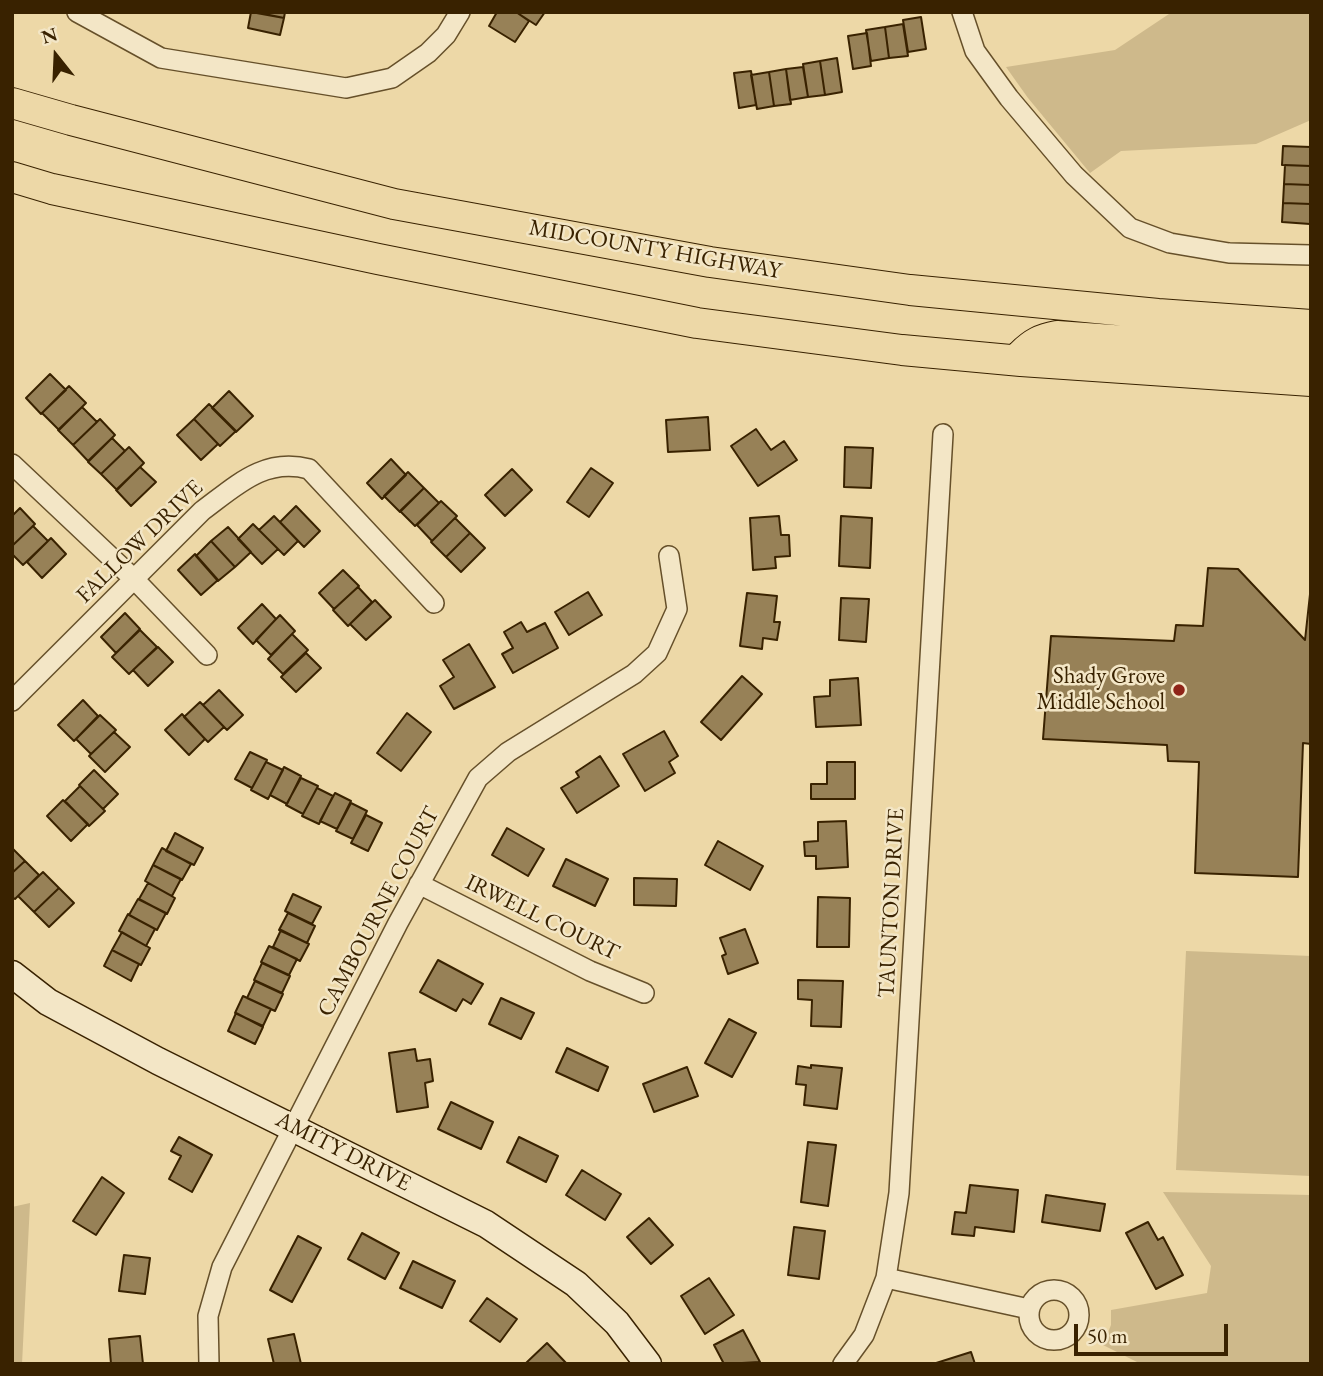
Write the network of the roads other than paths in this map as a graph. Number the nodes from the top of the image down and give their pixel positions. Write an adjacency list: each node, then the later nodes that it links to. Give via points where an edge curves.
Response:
1 (77, 12): 2 (street, via 161,58 346,88 392,78 428,53)
2 (460, 12)
3 (962, 12): 6 (street, via 975,51 1009,98 1074,175 1130,228 1170,243 1229,253)
4 (12, 103): 7 (main road, MIDCOUNTY HIGHWAY, via 394,204 710,262 910,290)
5 (12, 177): 9 (main road, via 364,256 697,323)
6 (1311, 255)
7 (1311, 325)
8 (1311, 352): 9 (main road, via 1057,336 1033,344 1021,355)
9 (1021, 362): 10 (main road)
10 (1311, 381)
11 (943, 433): 22 (street, TAUNTON DRIVE, via 900,1193)
12 (12, 464): 14 (street)
13 (669, 556): 18 (street, CAMBOURNE COURT, via 677,609 657,653 634,674 508,752 478,778)
14 (135, 580): 15 (street, FALLOW DRIVE, via 202,511 237,485 264,468 293,464 309,469); 16 (street); 17 (street, FALLOW DRIVE)
15 (434, 603)
16 (207, 655)
17 (12, 701)
18 (419, 884): 20 (street, IRWELL COURT, via 590,971); 21 (street, CAMBOURNE COURT)
19 (12, 974): 21 (street, AMITY DRIVE, via 48,1002)
20 (644, 993)
21 (295, 1127): 24 (street, CAMBOURNE COURT, via 222,1267 208,1316); 25 (street, AMITY DRIVE, via 486,1224 576,1284 617,1323)
22 (887, 1278): 23 (street); 26 (street, TAUNTON DRIVE, via 864,1335)
23 (1029, 1309)
24 (209, 1364)
25 (648, 1364)
26 (843, 1364)

